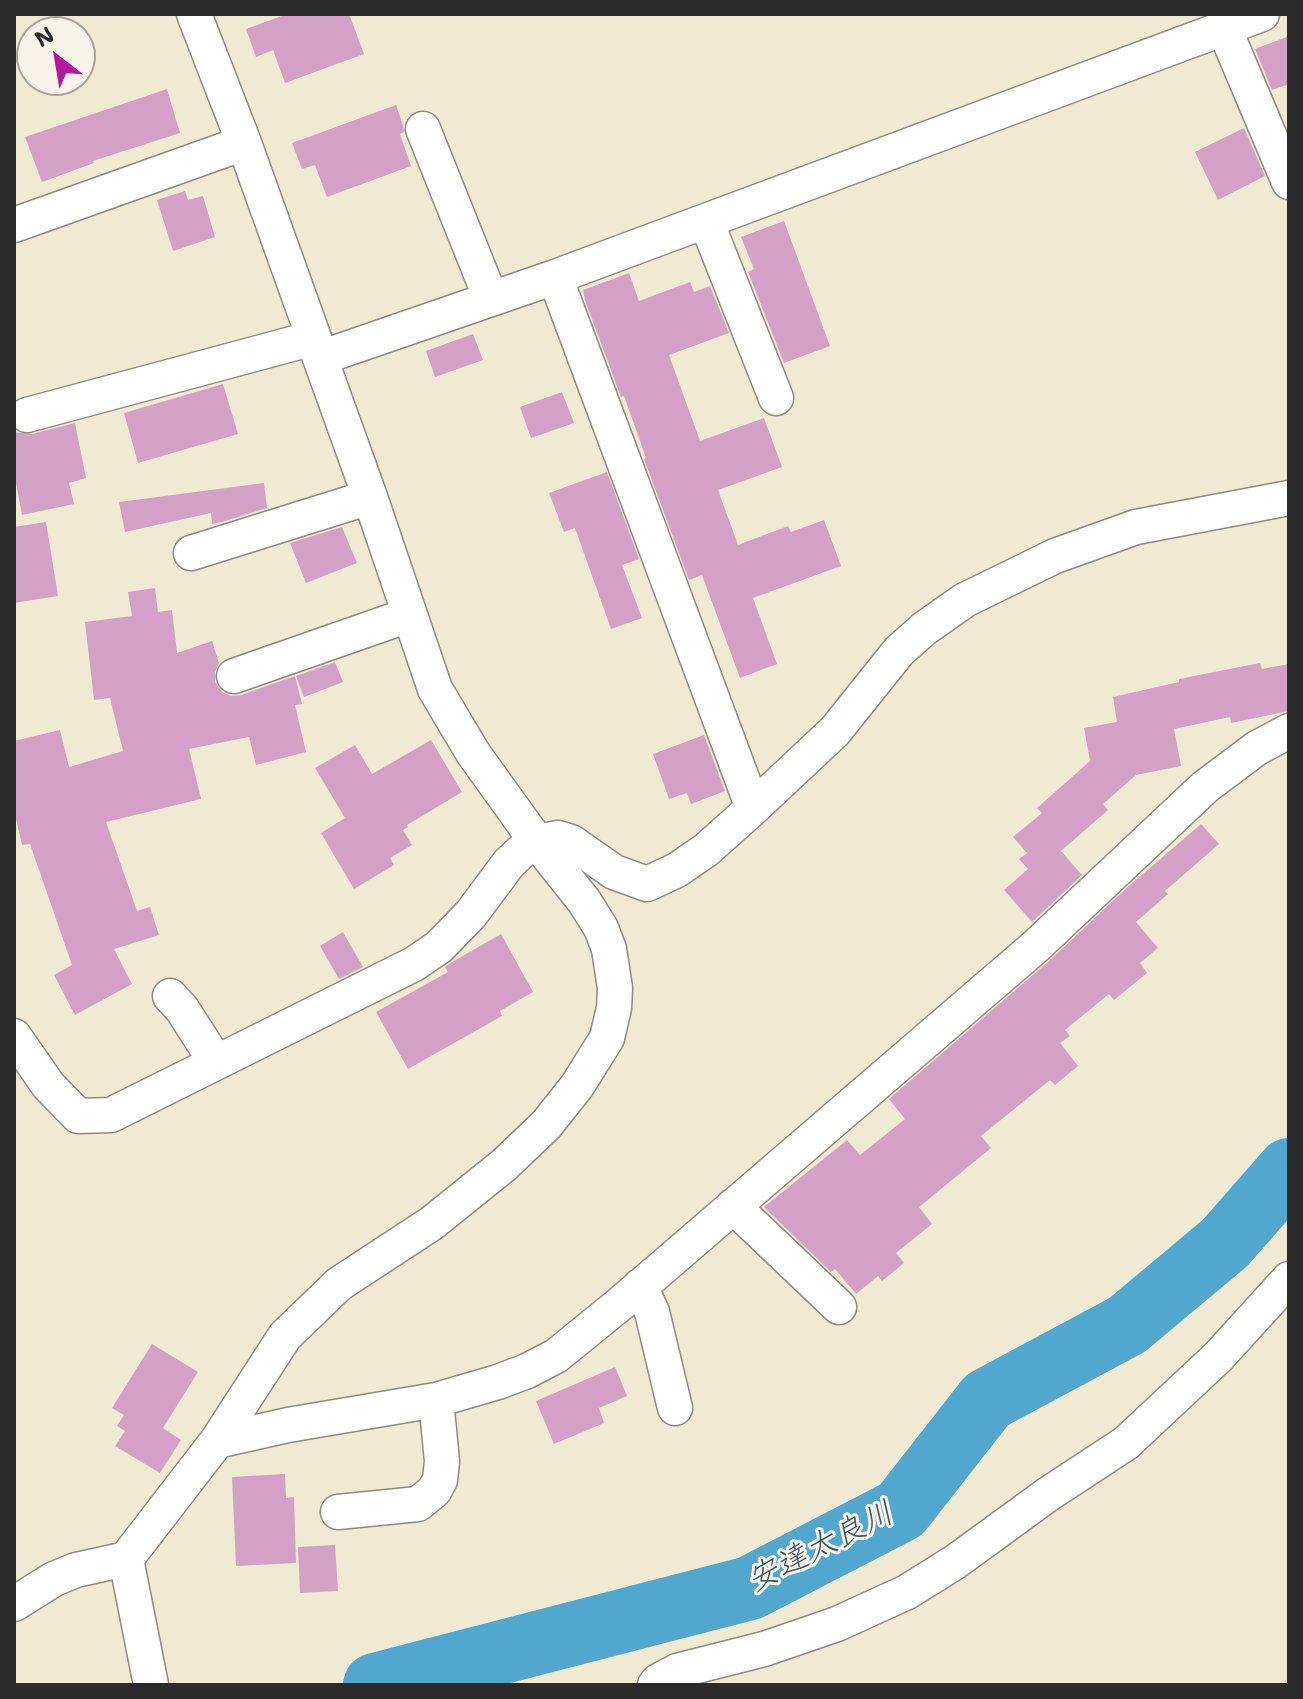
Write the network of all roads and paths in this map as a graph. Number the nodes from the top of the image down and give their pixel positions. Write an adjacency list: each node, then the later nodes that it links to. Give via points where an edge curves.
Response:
1 (194, 14): 5 (street)
2 (1262, 14): 3 (street)
3 (1224, 28): 6 (street); 7 (street)
4 (423, 129): 10 (street)
5 (244, 143): 8 (street); 11 (street)
6 (1289, 182)
7 (706, 221): 9 (street); 12 (street)
8 (14, 225)
9 (555, 277): 10 (street); 20 (street)
10 (491, 299): 11 (street)
11 (317, 348): 13 (street); 14 (street)
12 (776, 398)
13 (27, 415)
14 (370, 497): 16 (street); 17 (street)
15 (1289, 498): 20 (street, via 1136,527 1055,556 965,600 899,651 835,731)
16 (191, 553)
17 (409, 615): 18 (street); 21 (street, via 435,689)
18 (234, 676)
19 (1289, 731): 25 (street, via 1205,787 1035,947)
20 (753, 808): 21 (street, via 706,850 647,884 614,872 571,842)
21 (537, 842): 24 (street, via 509,863 439,947); 31 (street, via 584,901 609,949 615,988 607,1038 546,1125 504,1165 432,1223 339,1284 285,1336)
22 (170, 996): 24 (street)
23 (14, 1036): 24 (street, via 48,1085 78,1116 111,1115)
24 (216, 1062)
25 (733, 1206): 27 (street); 28 (street)
26 (1289, 1279): 36 (street, via 1218,1357 1126,1443 955,1562 907,1592 837,1624 677,1671)
27 (640, 1286): 29 (street, via 556,1356 498,1382); 30 (street, via 652,1312)
28 (839, 1307)
29 (436, 1400): 31 (street); 32 (street, via 442,1461 434,1491 418,1504)
30 (675, 1408)
31 (217, 1441): 33 (street)
32 (338, 1512)
33 (126, 1559): 34 (street, via 76,1570); 35 (street)
34 (14, 1604)
35 (148, 1672)
36 (655, 1685)

